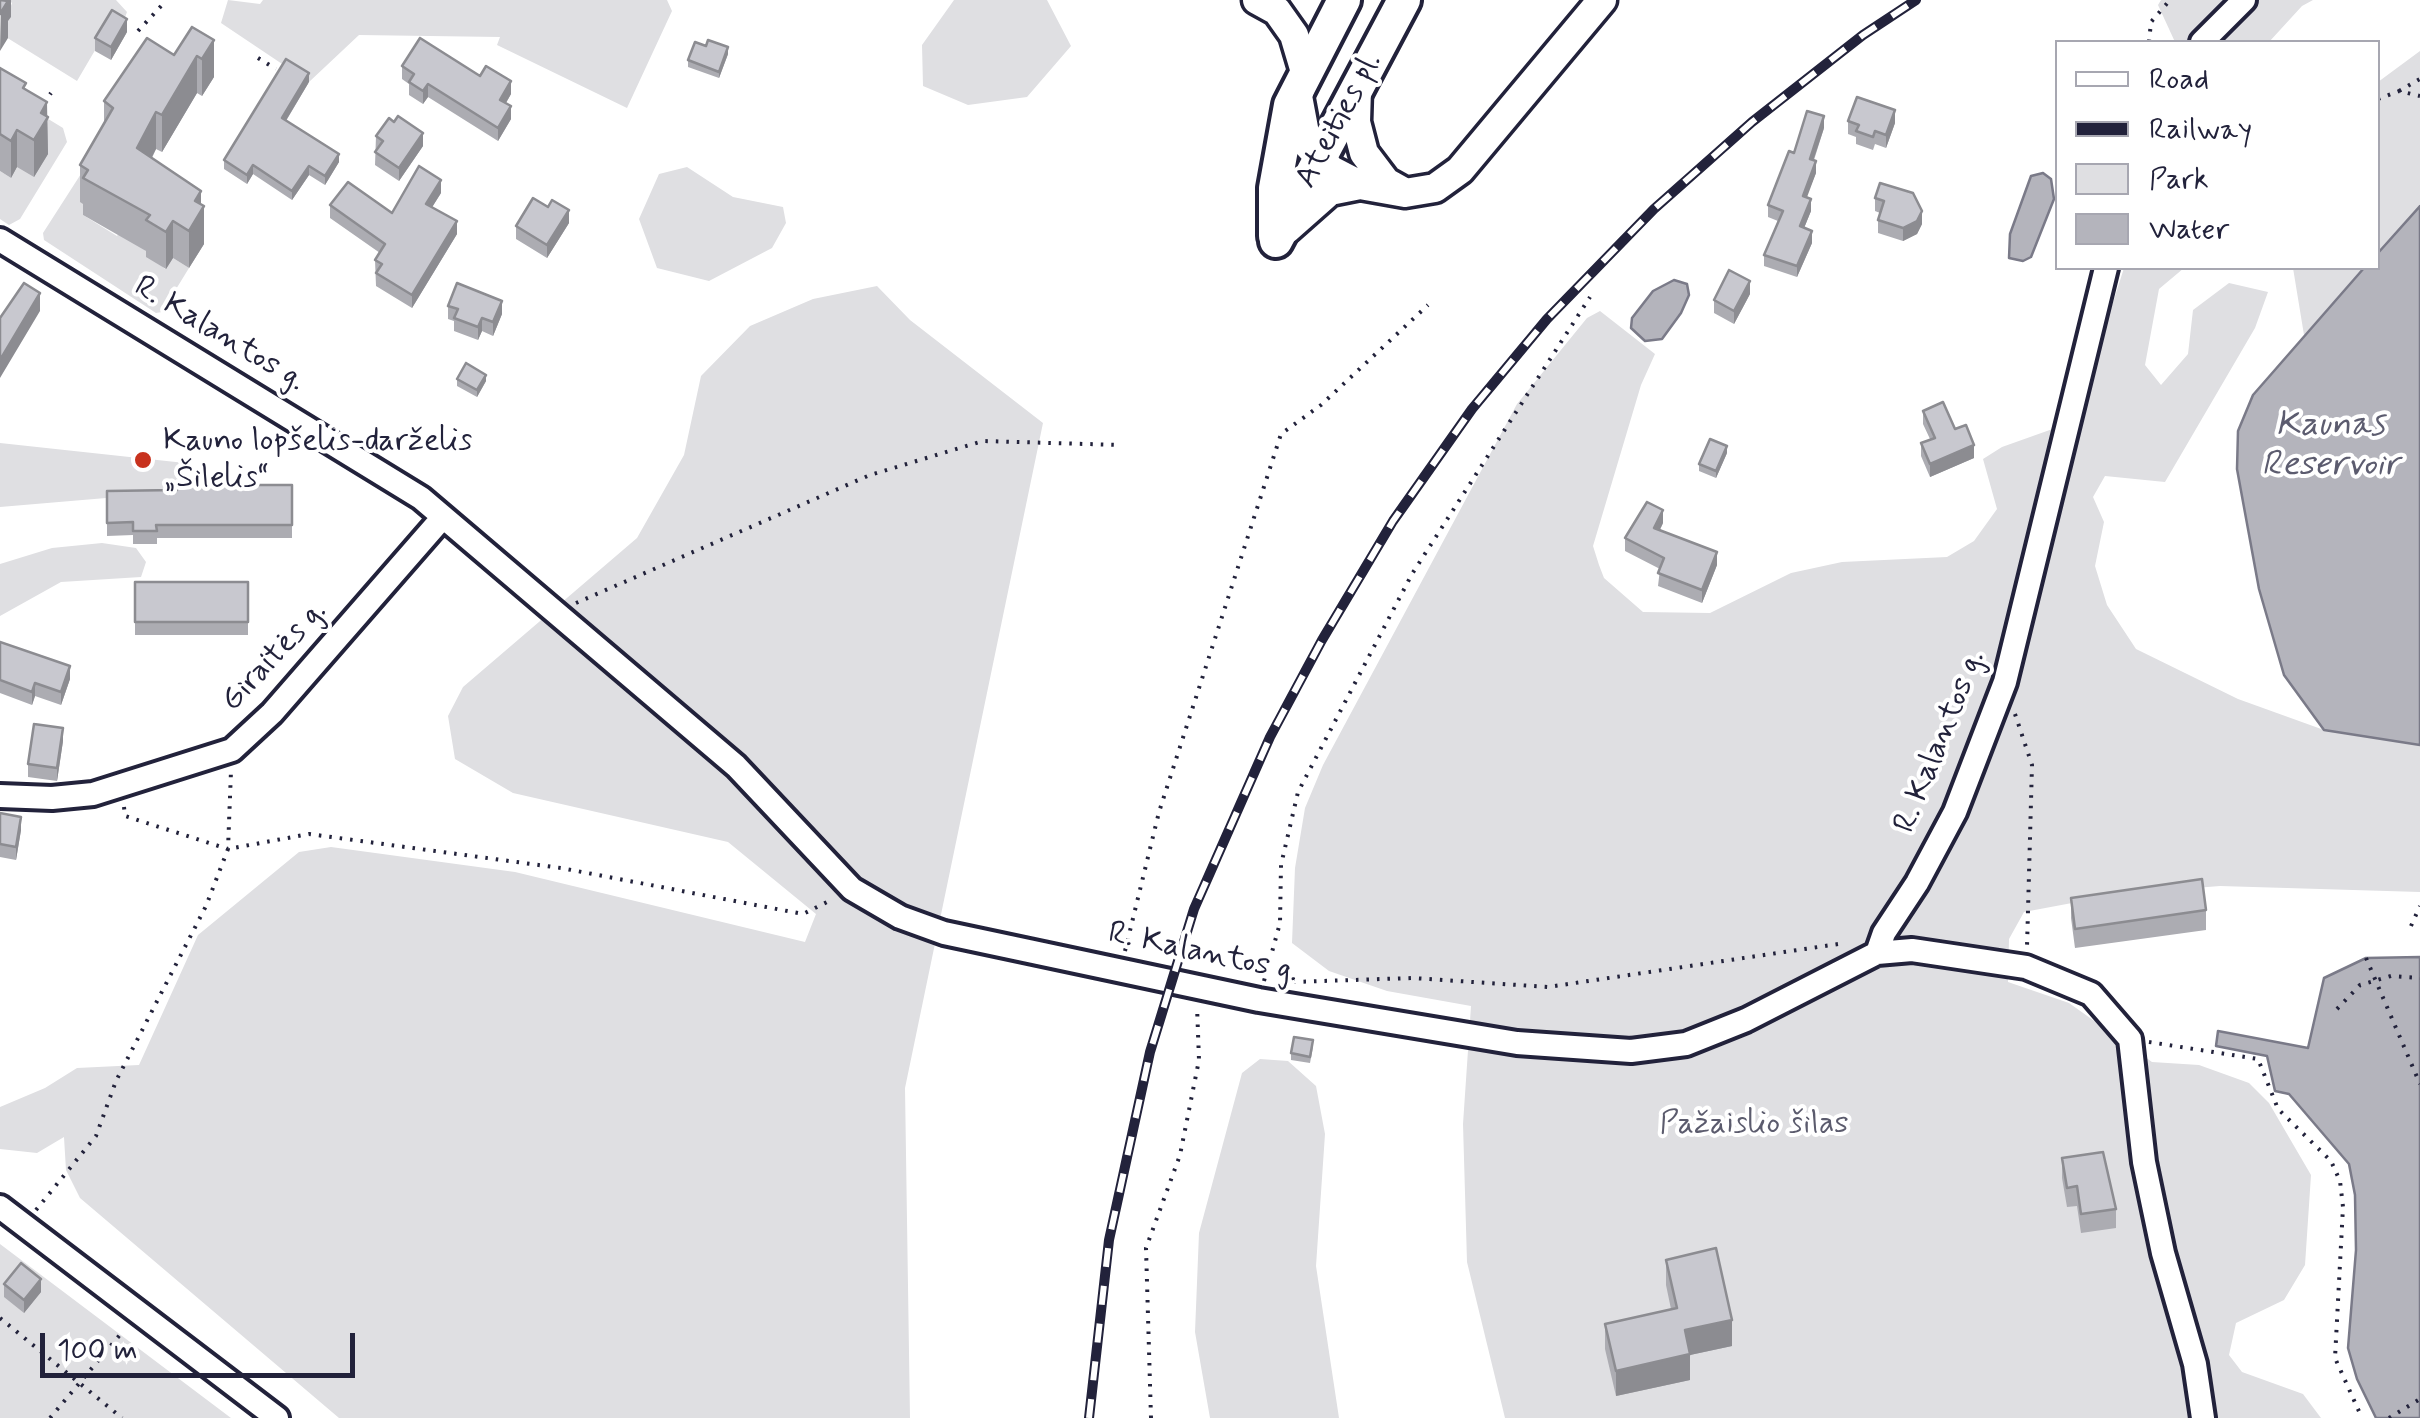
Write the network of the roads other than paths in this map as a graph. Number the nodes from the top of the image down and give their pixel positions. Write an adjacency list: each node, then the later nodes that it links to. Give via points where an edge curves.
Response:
1 (1257, 0): 7 (main road, via 1287,21)
2 (1344, 0): 7 (highway, Ateities pl.)
3 (1404, 0): 8 (highway, Ateities pl.)
4 (1602, 0): 11 (main road, via 1460,170 1435,188)
5 (2244, 0): 6 (street)
6 (2204, 40)
7 (1304, 72): 9 (main road, via 1301,121); 13 (highway, Ateities pl., via 1280,150)
8 (1357, 87): 9 (highway, Ateities pl.); 11 (main road, via 1364,153 1386,182)
9 (1319, 159): 10 (main road); 13 (highway, Ateities pl.)
10 (1360, 185): 11 (main road); 13 (main road, via 1330,192)
11 (1405, 192)
12 (0, 240): 15 (street, R. Kalantos g., via 373,466)
13 (1276, 242)
14 (2106, 270): 17 (street, R. Kalantos g., via 2005,682 1955,812)
15 (443, 517): 16 (street, Giraitės g., via 232,750 122,787 52,798); 17 (street, R. Kalantos g., via 736,766 852,889 944,933 1200,988 1517,1043 1632,1050 1686,1044 1746,1020)
16 (0, 796)
17 (1880, 943): 20 (street, via 2026,966 2091,994 2130,1039 2144,1162)
18 (0, 1207): 19 (street)
19 (277, 1418)
20 (2203, 1418)

